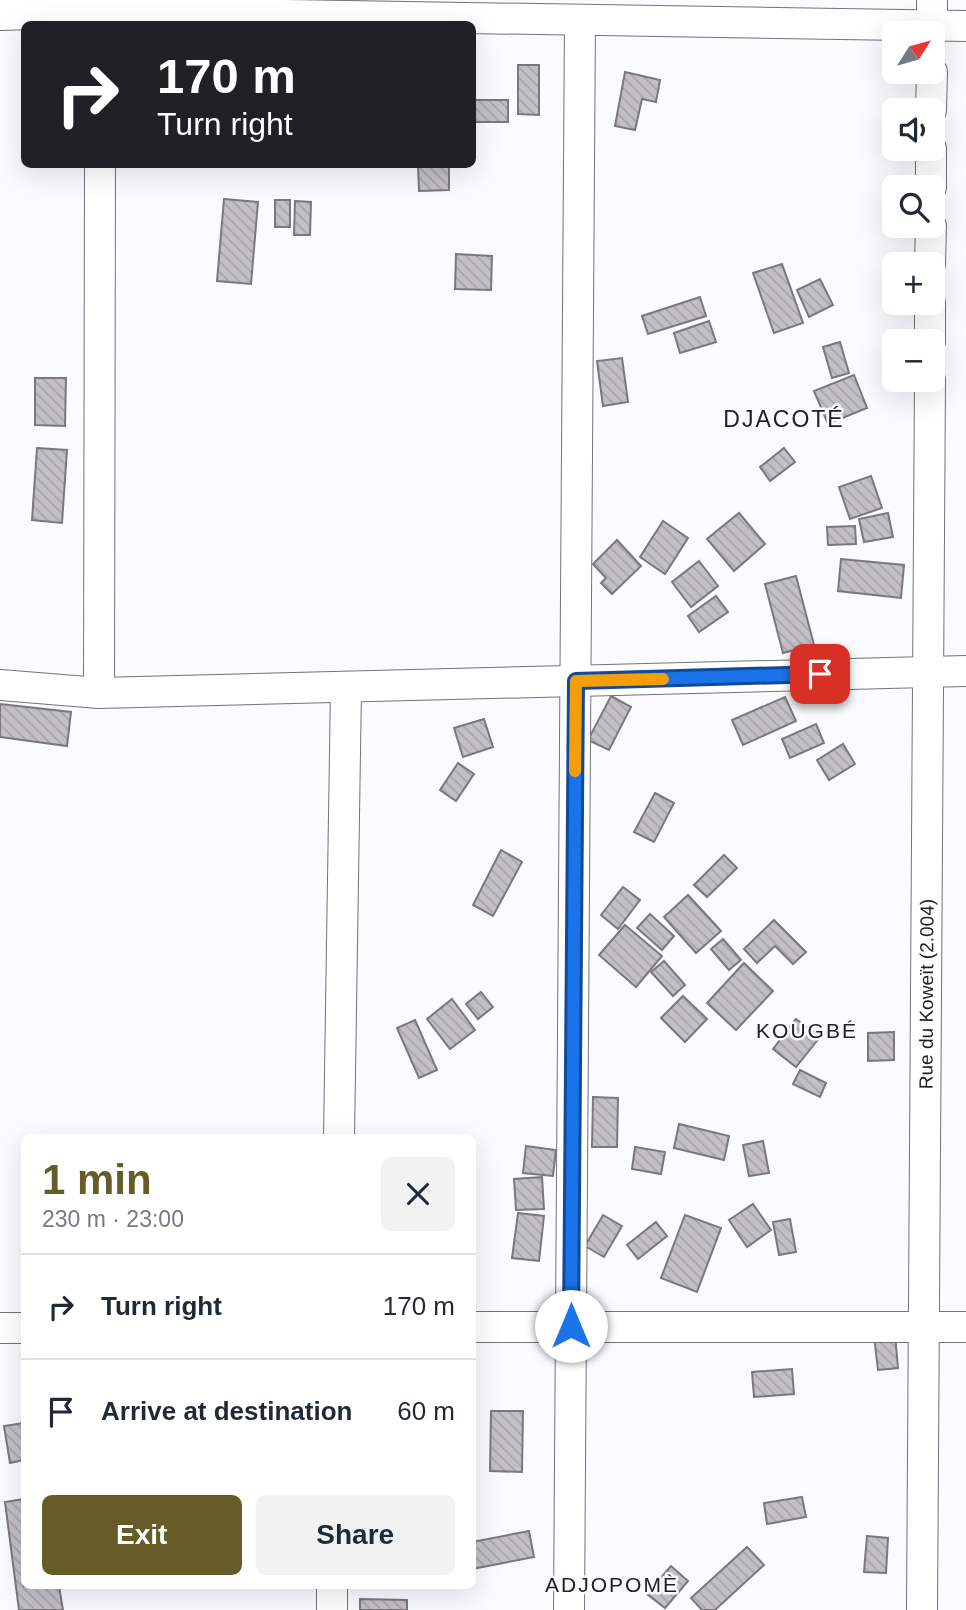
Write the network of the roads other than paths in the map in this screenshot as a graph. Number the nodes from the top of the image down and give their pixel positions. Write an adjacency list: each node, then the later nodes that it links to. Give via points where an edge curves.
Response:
1 (100, 12): 2 (street); 3 (street)
2 (0, 15)
3 (580, 20): 4 (street); 10 (street)
4 (932, 20): 5 (street)
5 (966, 26)
6 (100, 168): 13 (street)
7 (930, 392): 8 (street, Rue du Koweït (2.004))
8 (928, 671): 9 (street); 10 (street); 16 (street, Rue du Koweït (2.004))
9 (966, 671)
10 (576, 681): 12 (street); 15 (street)
11 (0, 685): 13 (street)
12 (346, 687): 13 (street); 14 (street)
13 (99, 693)
14 (339, 1134)
15 (571, 1326): 16 (street); 17 (street); 23 (street)
16 (924, 1326): 18 (street); 24 (street, Rue du Koweït (2.004))
17 (476, 1327)
18 (966, 1327)
19 (0, 1328): 20 (street)
20 (21, 1328)
21 (332, 1589): 22 (street)
22 (332, 1610)
23 (569, 1610)
24 (922, 1610)

